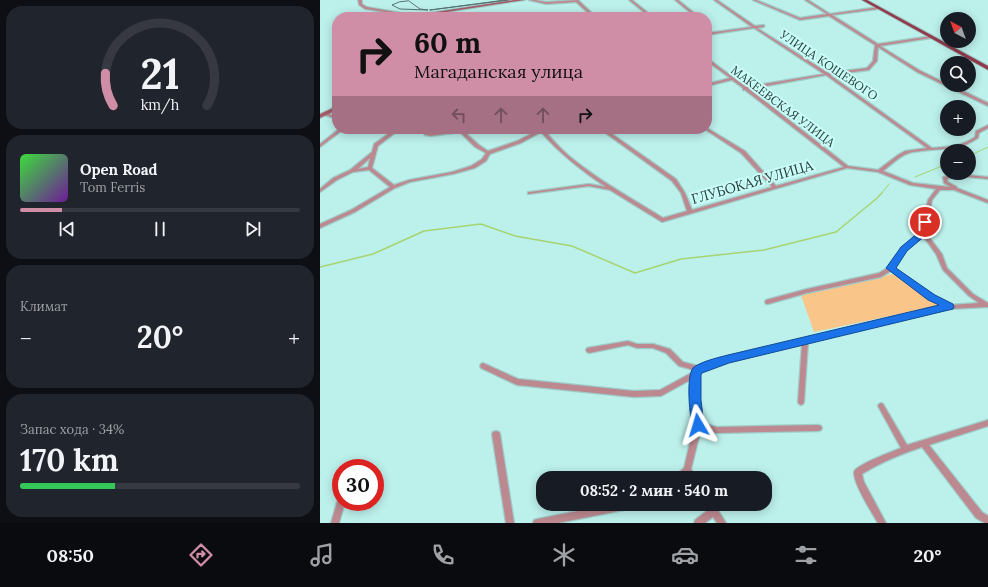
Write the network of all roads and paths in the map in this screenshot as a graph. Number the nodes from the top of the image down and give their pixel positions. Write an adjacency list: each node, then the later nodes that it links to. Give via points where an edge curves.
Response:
1 (360, 0): 13 (street, via 360,4 366,8)
2 (523, 0): 11 (main road)
3 (530, 0): 4 (street, via 546,3)
4 (578, 0): 15 (street)
5 (630, 0): 16 (street)
6 (676, 0): 17 (street)
7 (715, 0): 20 (street, УЛИЦА КОШЕВОГО)
8 (754, 0): 18 (street, via 800,19)
9 (806, 0): 18 (street)
10 (864, 0): 12 (main road)
11 (514, 1): 14 (main road)
12 (878, 8): 18 (street); 22 (main road)
13 (392, 12)
14 (433, 12)
15 (590, 12)
16 (646, 12)
17 (692, 12)
18 (830, 14): 23 (street)
19 (763, 26): 20 (street)
20 (754, 27): 21 (street); 26 (street, УЛИЦА КОШЕВОГО)
21 (712, 33)
22 (931, 37): 23 (street); 25 (main road)
23 (877, 45): 26 (street, via 875,61 868,69); 28 (street, via 918,71)
24 (712, 63): 27 (street, МАКЕЕВСКАЯ УЛИЦА)
25 (988, 68)
26 (827, 74): 30 (street); 46 (street, УЛИЦА КОШЕВОГО)
27 (732, 79): 29 (street); 30 (street, МАКЕЕВСКАЯ УЛИЦА)
28 (940, 81)
29 (712, 84)
30 (744, 89): 49 (street, МАКЕЕВСКАЯ УЛИЦА)
31 (962, 92): 32 (street)
32 (988, 105)
33 (332, 110): 34 (main road)
34 (323, 115)
35 (988, 126): 46 (street, via 977,132 977,137 968,144)
36 (712, 132): 57 (street, via 743,152)
37 (336, 134): 45 (street)
38 (392, 134): 47 (street, via 376,146)
39 (426, 134): 40 (street)
40 (438, 134)
41 (464, 134): 48 (street)
42 (534, 134): 48 (street)
43 (545, 134): 53 (street, via 572,161)
44 (609, 134): 64 (street, via 674,180 683,193)
45 (320, 146)
46 (930, 148): 52 (street, via 906,153)
47 (374, 153): 50 (street); 51 (street)
48 (488, 153): 56 (street, via 484,160 473,167)
49 (847, 167): 52 (street); 57 (street, ГЛУБОКАЯ УЛИЦА)
50 (370, 168): 51 (street); 56 (street)
51 (352, 171): 61 (street, via 335,179)
52 (879, 171): 58 (street, via 912,184)
53 (596, 178): 55 (street); 60 (street)
54 (988, 178): 59 (street, via 945,178 946,183)
55 (589, 185): 60 (street); 62 (street)
56 (393, 187): 65 (street, via 353,211)
57 (775, 188): 64 (street, ГЛУБОКАЯ УЛИЦА)
58 (939, 188): 59 (street); 66 (street, via 930,200)
59 (955, 188): 63 (street)
60 (616, 190): 64 (street, ГЛУБОКАЯ УЛИЦА, via 662,220)
61 (320, 192)
62 (530, 193)
63 (988, 202)
64 (690, 212)
65 (320, 226)
66 (923, 233): 67 (street, via 904,249); 69 (street, via 939,254 945,269 971,295)
67 (891, 268): 68 (street, via 881,275); 70 (street)
68 (768, 302)
69 (987, 305): 70 (street)
70 (949, 307): 71 (street)
71 (805, 340): 74 (street, via 728,359); 75 (street)
72 (589, 350): 74 (street, via 628,343 654,346 668,351 681,364)
73 (483, 366): 74 (street, via 517,382 634,394 661,393)
74 (697, 372): 78 (street, via 695,400)
75 (801, 402)
76 (881, 406): 82 (street)
77 (988, 423): 81 (street)
78 (698, 425): 79 (street, via 717,430); 83 (street)
79 (818, 428)
80 (496, 434): 90 (street)
81 (924, 444): 82 (street); 88 (street, via 979,515)
82 (906, 450): 94 (street, via 858,472 860,483)
83 (687, 470)
84 (338, 511): 89 (street)
85 (598, 511): 91 (street)
86 (708, 511): 92 (street)
87 (713, 511): 93 (street)
88 (988, 520)
89 (335, 523)
90 (510, 523)
91 (537, 523)
92 (698, 523)
93 (722, 523)
94 (882, 523)

